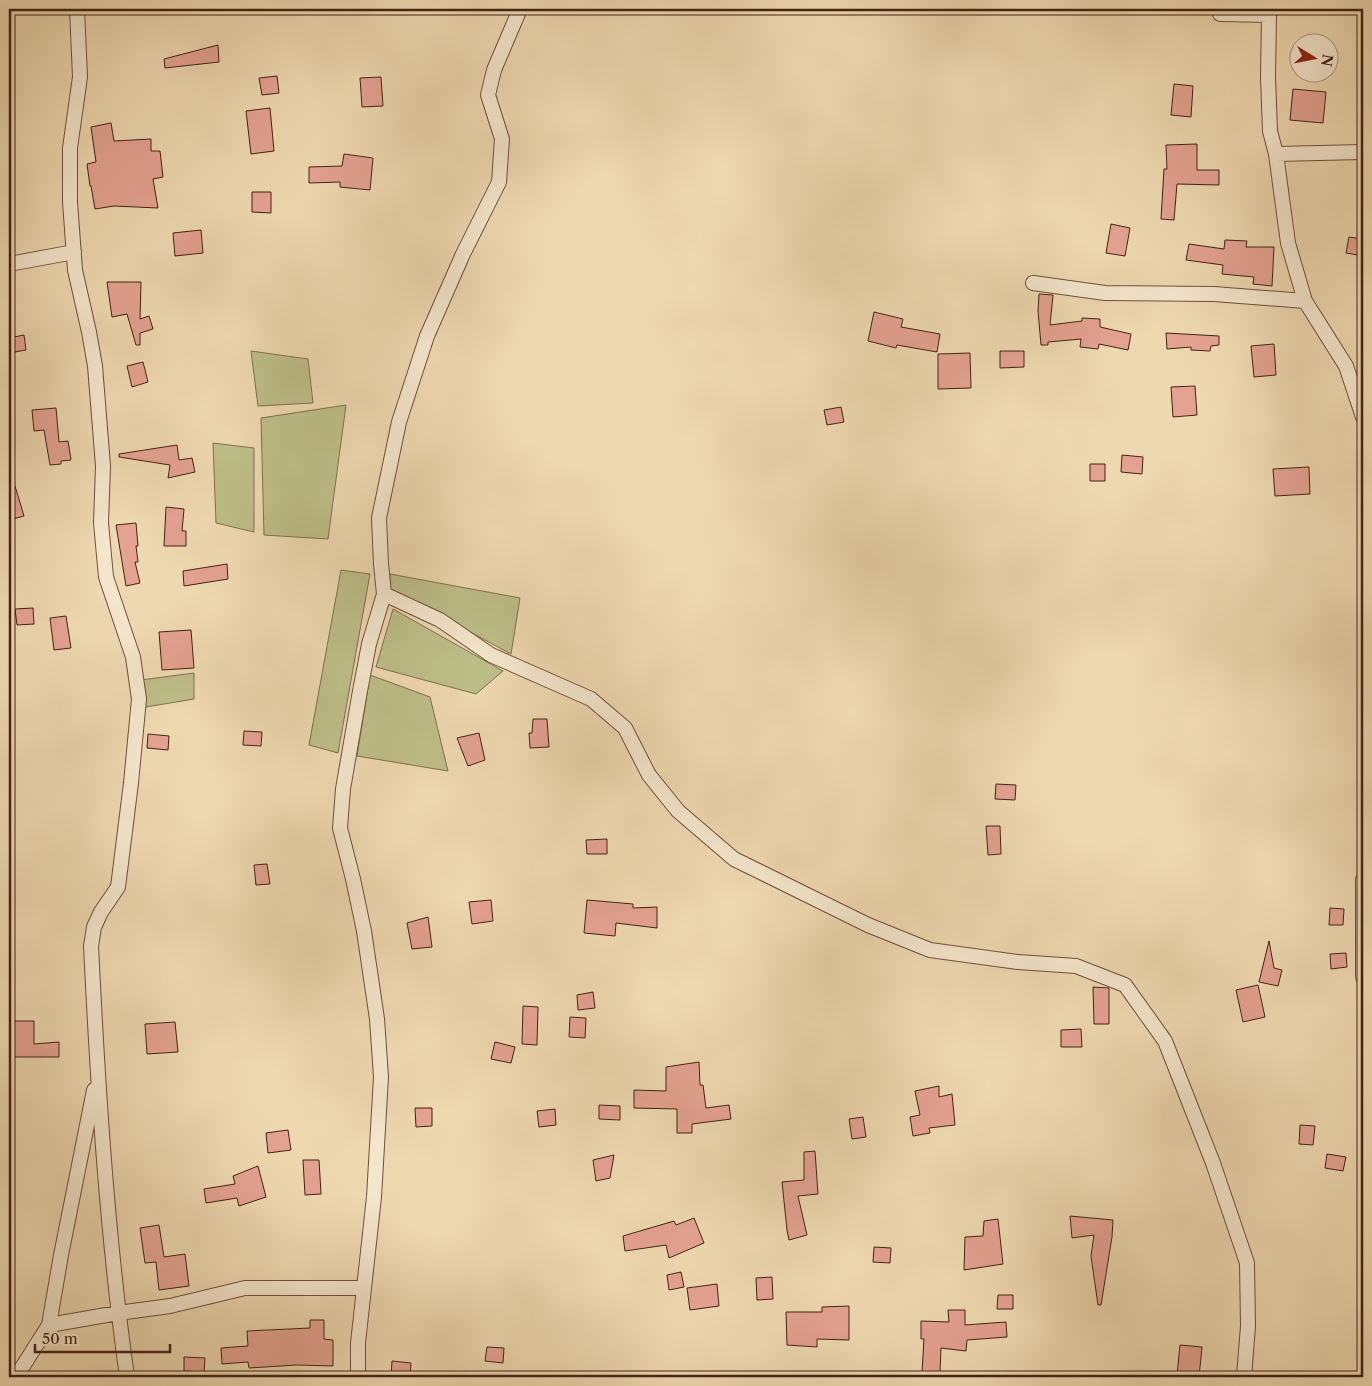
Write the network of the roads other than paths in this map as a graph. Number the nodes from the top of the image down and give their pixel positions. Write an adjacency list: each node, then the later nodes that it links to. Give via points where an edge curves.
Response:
1 (77, 9): 6 (street, via 80,77 70,148)
2 (520, 9): 11 (street, via 494,70 488,95 502,138 499,182 462,254 427,336 399,422 379,518)
3 (1220, 14): 5 (street, via 1269,15 1270,131)
4 (1363, 152): 5 (street)
5 (1276, 154): 9 (street, via 1288,242)
6 (74, 252): 7 (street); 14 (street, via 95,366 103,466 100,523 106,577 134,657 139,699 118,887 94,927 91,946)
7 (9, 264)
8 (1033, 283): 9 (street, via 1105,293 1214,294)
9 (1305, 300): 10 (street, via 1346,366)
10 (1363, 417)
11 (384, 594): 15 (street, via 369,644 360,691 343,789 340,828 364,931 377,1019 381,1076 374,1197); 21 (street, via 440,620 491,655 591,699 625,728 649,775 678,811 734,859 868,925 930,950 1076,966 1125,985 1165,1041 1213,1163 1247,1263 1248,1326)
12 (1363, 880): 13 (street)
13 (1363, 977)
14 (98, 1073): 16 (street); 17 (street)
15 (363, 1288): 16 (street, via 245,1288 170,1306); 20 (street)
16 (118, 1313): 17 (street); 19 (street)
17 (48, 1325): 18 (street)
18 (16, 1377)
19 (127, 1377)
20 (358, 1377)
21 (1244, 1377)

